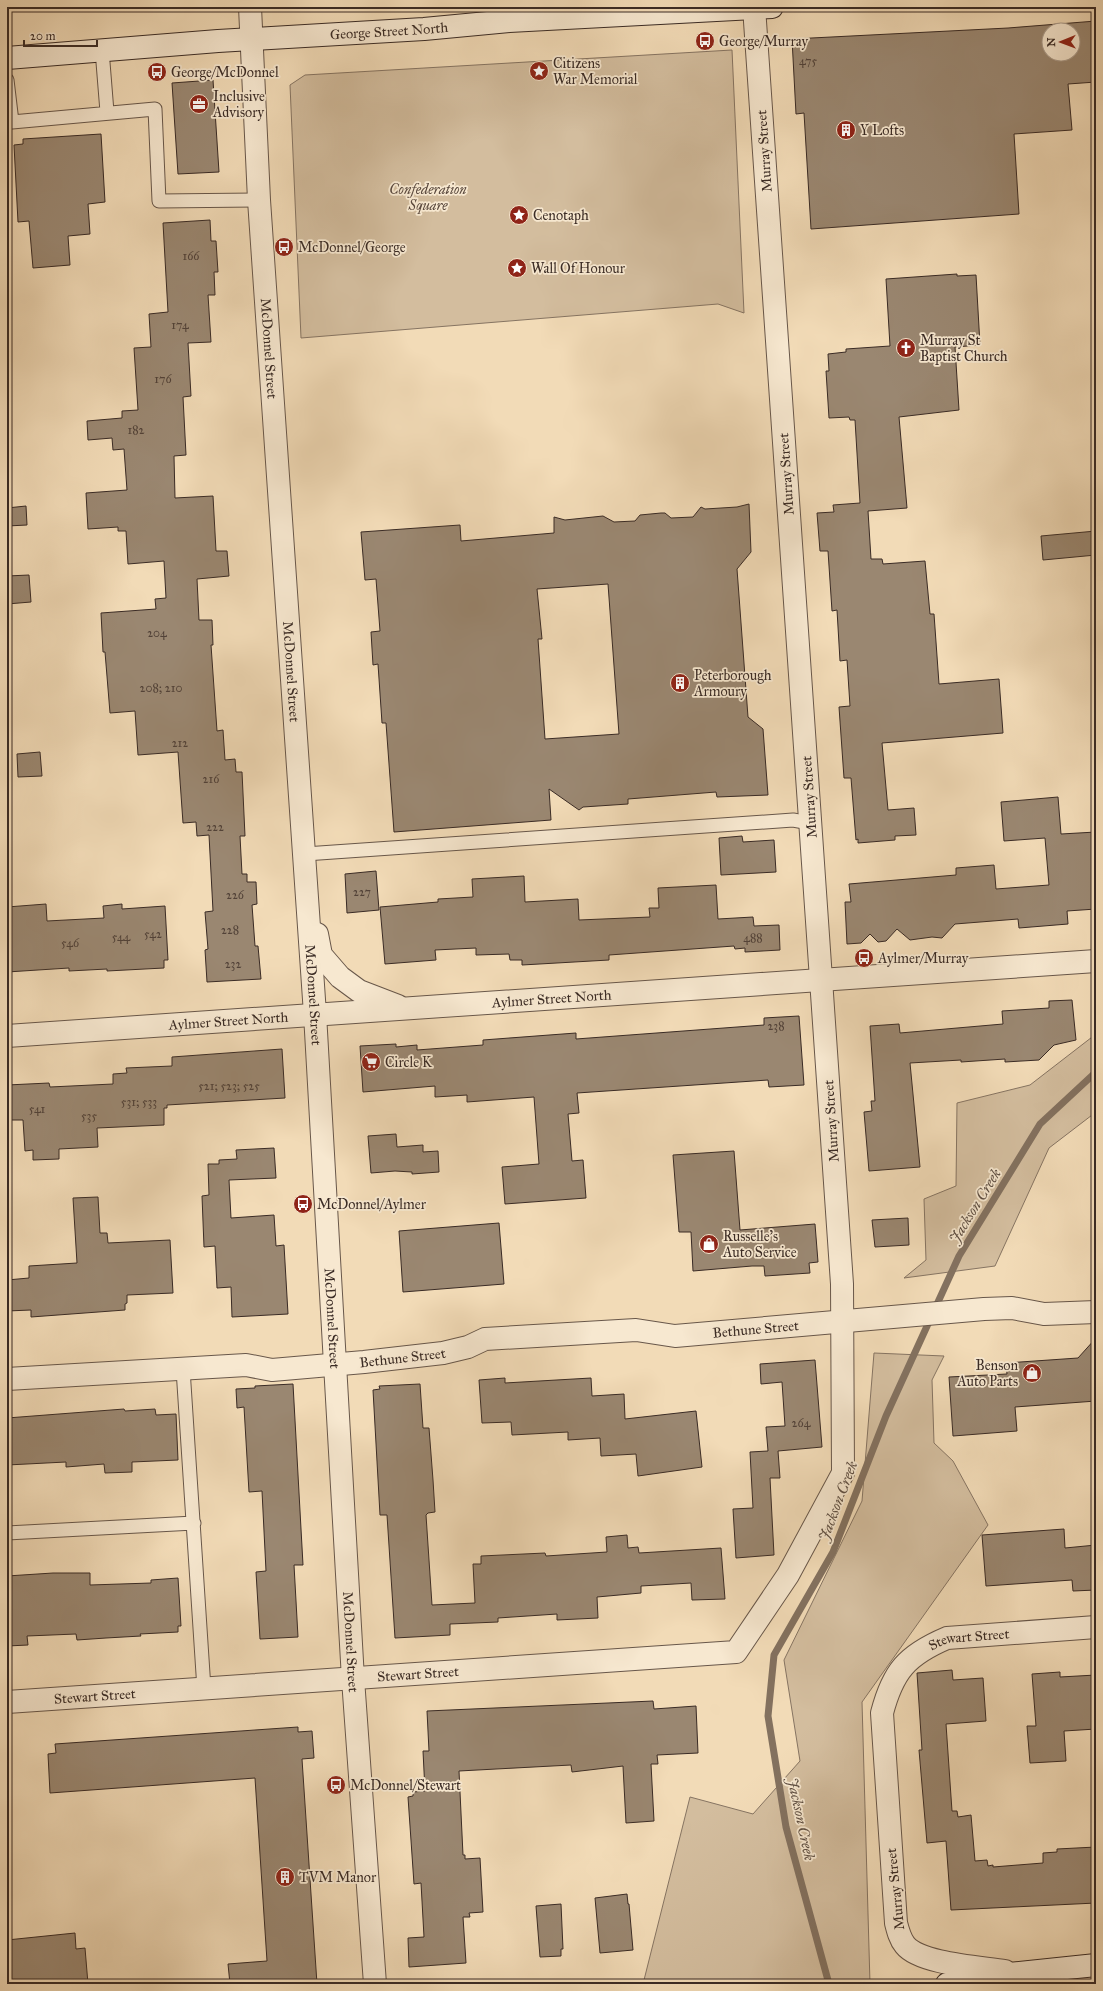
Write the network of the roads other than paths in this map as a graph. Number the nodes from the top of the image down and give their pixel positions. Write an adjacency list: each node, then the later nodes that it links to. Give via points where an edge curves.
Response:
1 (250, 7): 3 (street, McDonnel Street)
2 (760, 7): 3 (street, George Street North); 9 (street, Murray Street)
3 (251, 40): 4 (street, George Street North); 8 (street, McDonnel Street)
4 (102, 50): 5 (street, George Street North); 7 (lane)
5 (7, 58)
6 (7, 80): 7 (lane, via 12,122)
7 (107, 112): 8 (lane, via 155,109 159,202)
8 (259, 200): 10 (street, McDonnel Street)
9 (810, 823): 10 (lane, via 793,820); 13 (street, Murray Street)
10 (305, 854): 11 (street, McDonnel Street)
11 (307, 888): 14 (street, via 321,955 340,977 359,991); 15 (street, McDonnel Street)
12 (1096, 961): 13 (street, Aylmer Street North)
13 (821, 981): 14 (street, Aylmer Street North); 18 (street, Murray Street)
14 (406, 1009): 15 (street, Aylmer Street North)
15 (315, 1014): 16 (street, Aylmer Street North); 19 (street, McDonnel Street)
16 (7, 1036)
17 (1096, 1312): 18 (street, Bethune Street, via 1044,1314 1012,1308)
18 (843, 1321): 19 (street, Bethune Street, via 675,1336 636,1330 485,1339 468,1347 443,1353); 24 (street, Murray Street, via 842,1473)
19 (334, 1364): 20 (street, Bethune Street, via 272,1370 246,1365); 26 (street, McDonnel Street)
20 (183, 1369): 21 (street, Bethune Street); 22 (lane)
21 (7, 1379)
22 (194, 1523): 23 (lane); 27 (lane)
23 (7, 1534)
24 (788, 1575): 26 (street, Stewart Street, via 736,1652)
25 (1096, 1627): 29 (street, Stewart Street, via 947,1638 926,1646 898,1672 888,1690)
26 (353, 1679): 27 (street, Stewart Street); 32 (street, McDonnel Street)
27 (204, 1689): 28 (street, Stewart Street)
28 (7, 1702)
29 (882, 1713): 31 (street, Murray Street, via 896,1923 899,1935 905,1946 924,1958)
30 (1096, 1965): 31 (street)
31 (1018, 1973): 33 (street, via 969,1978)
32 (375, 1984)
33 (947, 1984)

